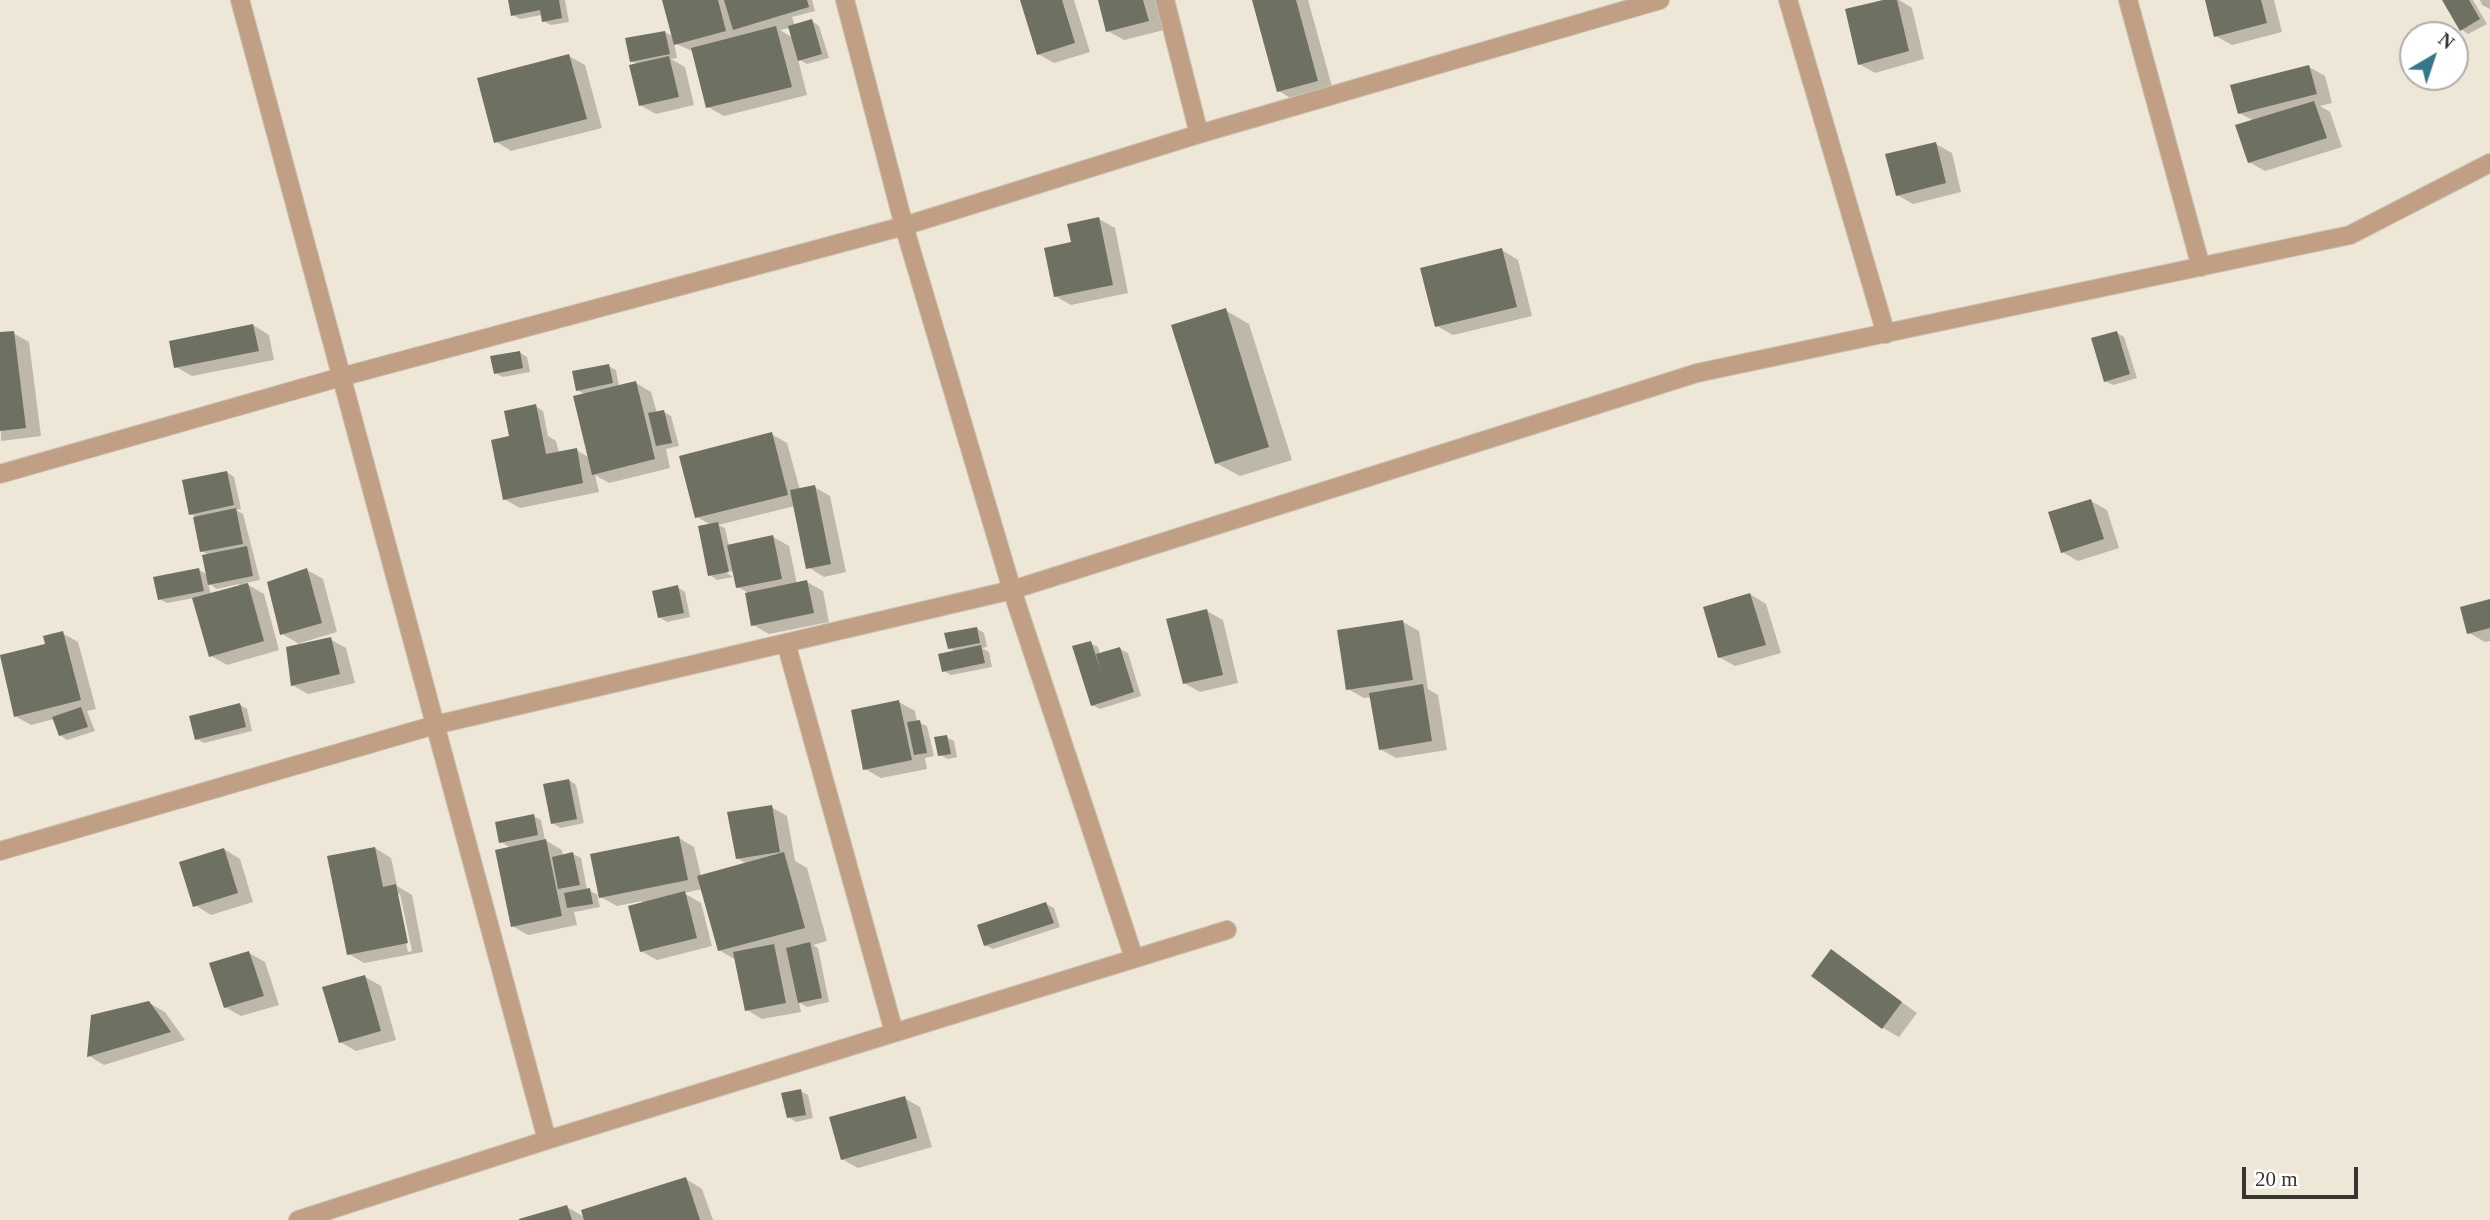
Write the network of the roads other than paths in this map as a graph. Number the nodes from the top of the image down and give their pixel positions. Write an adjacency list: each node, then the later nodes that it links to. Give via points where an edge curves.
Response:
1 (240, 0): 12 (street)
2 (845, 0): 9 (street)
3 (1165, 0): 7 (street)
4 (1660, 0): 7 (street)
5 (1788, 0): 11 (street)
6 (2129, 0): 10 (street)
7 (1199, 134): 9 (street)
8 (2490, 163): 10 (street, via 2350,236)
9 (904, 226): 12 (street); 14 (street)
10 (2201, 267): 11 (street)
11 (1886, 334): 14 (street, via 1697,373)
12 (341, 377): 13 (street); 16 (street)
13 (0, 474)
14 (1012, 590): 15 (street); 19 (street)
15 (786, 643): 16 (street); 20 (street)
16 (435, 725): 17 (street); 21 (street)
17 (0, 851)
18 (1227, 930): 19 (street)
19 (1134, 958): 20 (street)
20 (894, 1032): 21 (street)
21 (547, 1140): 22 (street)
22 (298, 1220)

